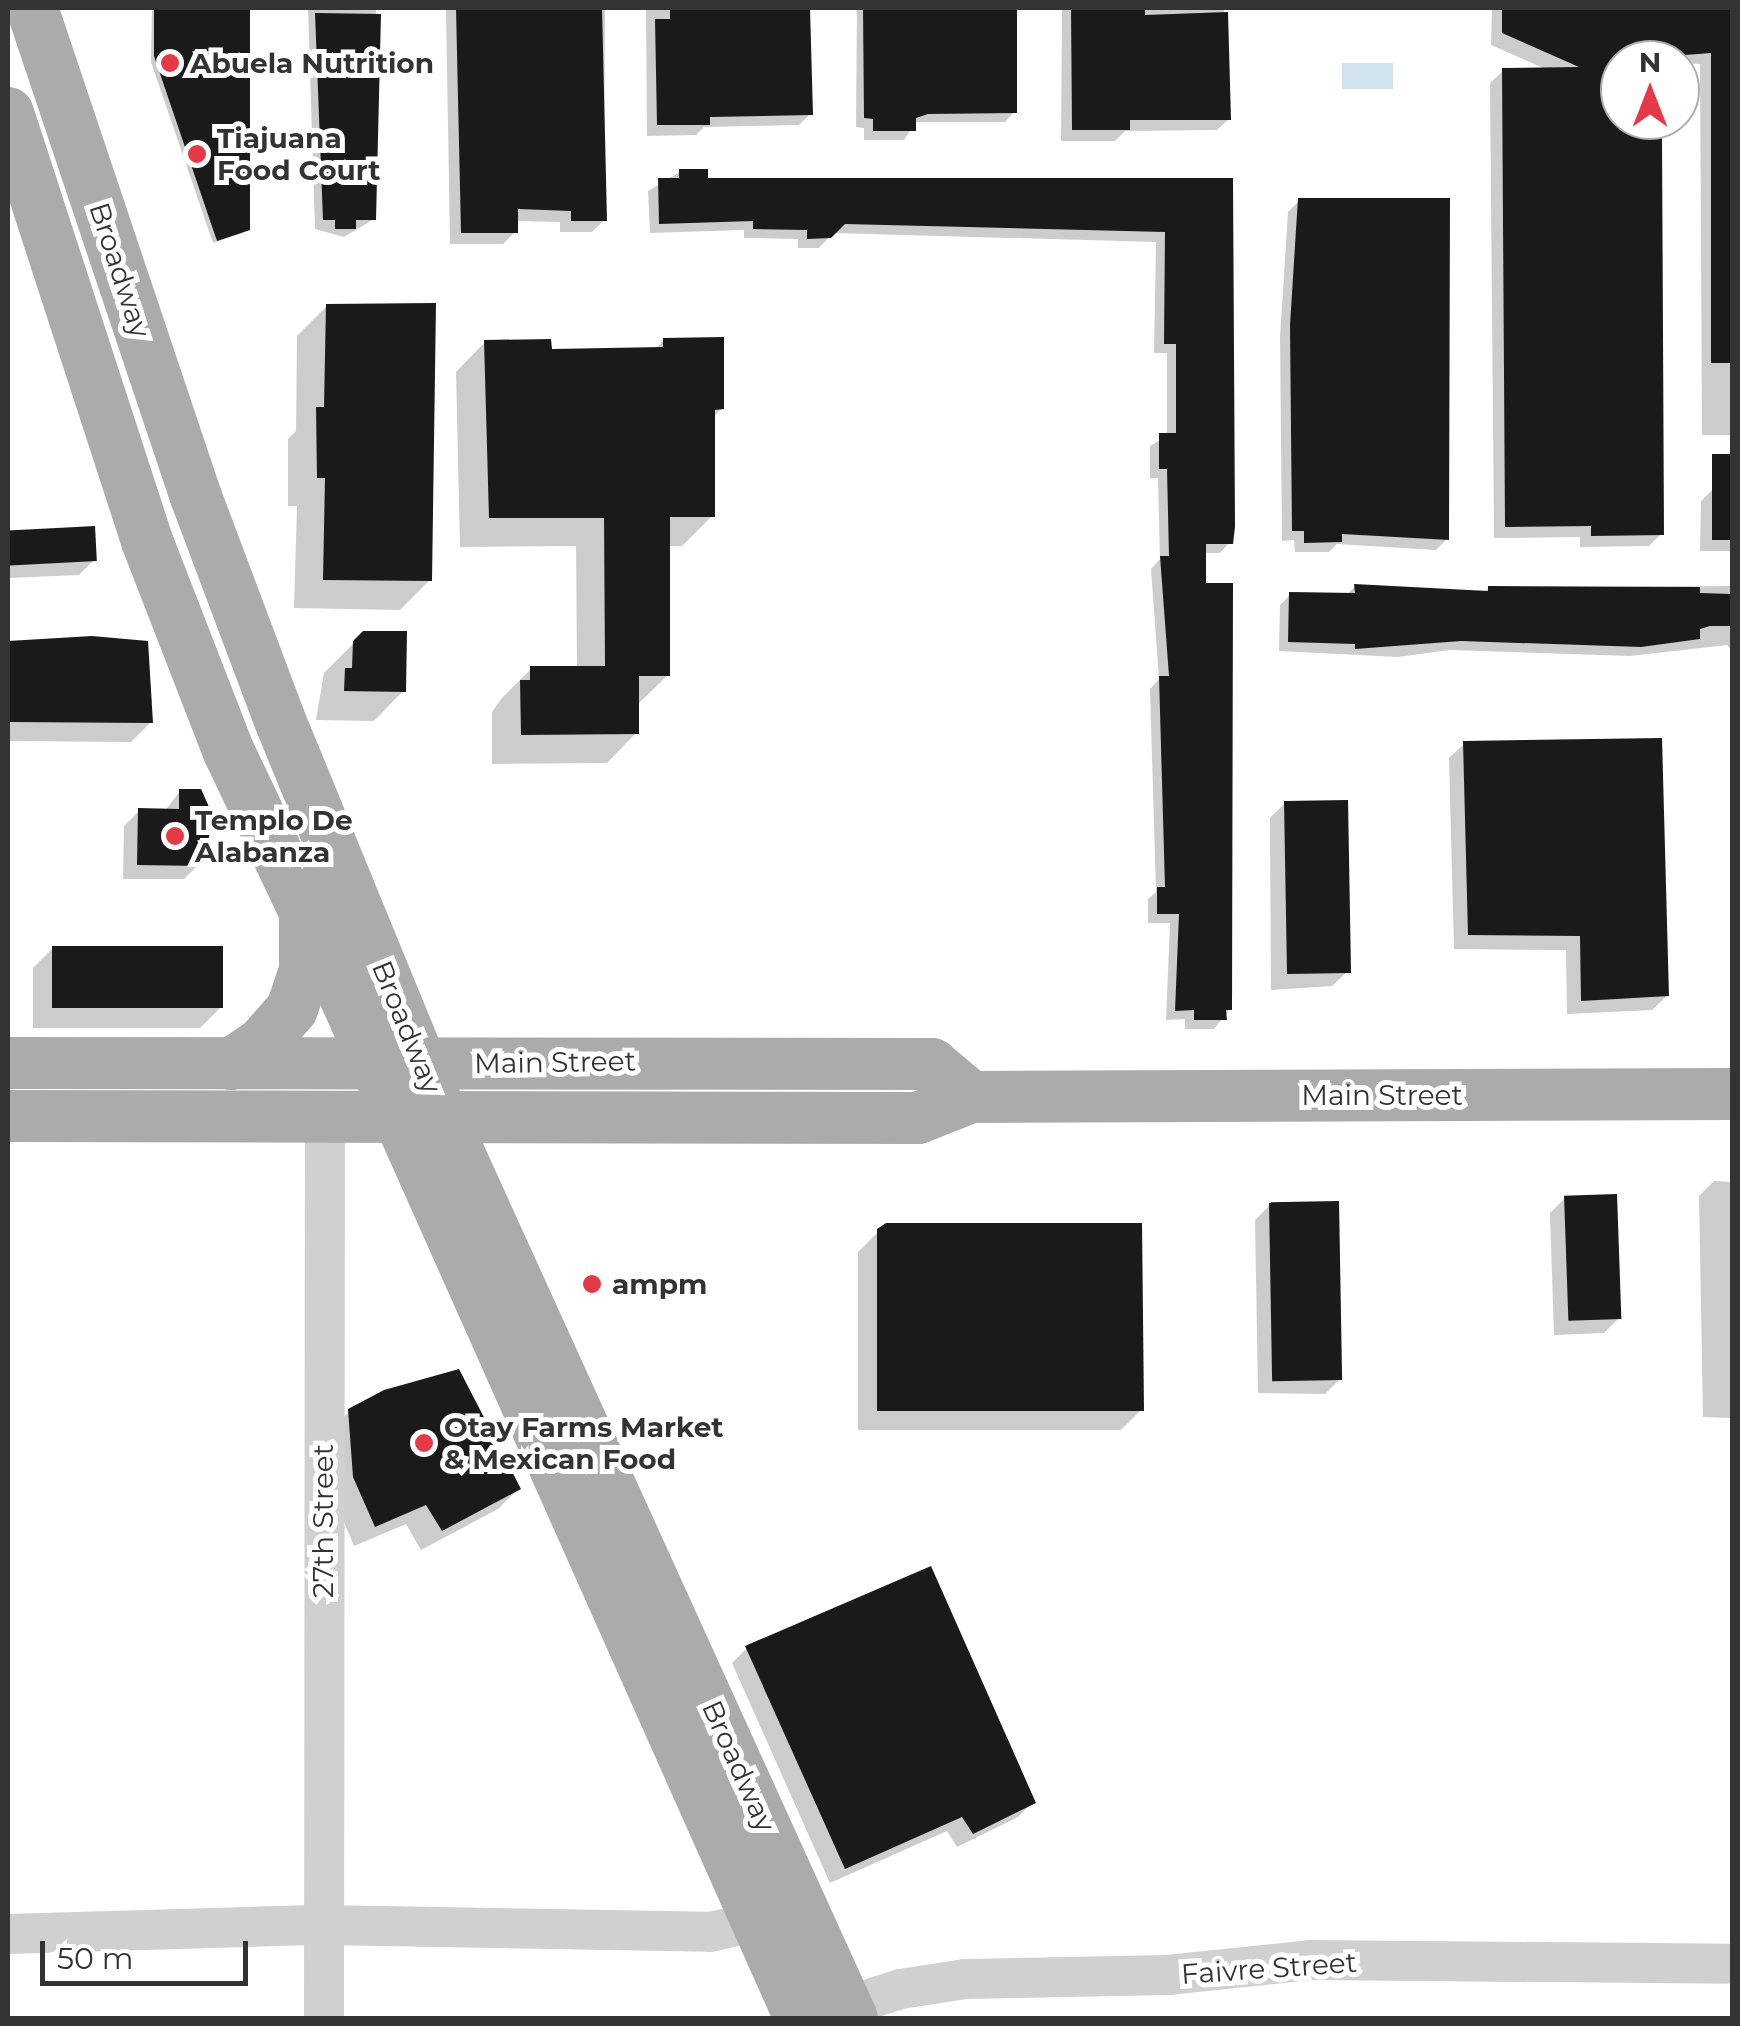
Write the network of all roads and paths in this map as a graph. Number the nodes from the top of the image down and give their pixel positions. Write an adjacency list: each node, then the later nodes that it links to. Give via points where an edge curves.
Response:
1 (32, 8): 2 (main road, Broadway)
2 (31, 80): 5 (main road, Broadway, via 210,534)
3 (8, 112): 4 (main road, Broadway, via 147,541 256,818)
4 (306, 919): 5 (main road, Broadway); 7 (main road, via 306,970 292,1009 262,1043)
5 (399, 1063): 7 (main road, Main Street); 9 (main road, Main Street, via 932,1064); 11 (main road, Broadway)
6 (8, 1064): 7 (main road, Main Street)
7 (230, 1064)
8 (1732, 1094): 9 (main road, Main Street)
9 (972, 1096): 11 (main road, Main Street, via 918,1118)
10 (8, 1116): 12 (main road, Main Street)
11 (419, 1117): 12 (main road, Main Street); 13 (main road, Broadway)
12 (325, 1118): 14 (street, 27th Street)
13 (781, 1916): 14 (street, via 710,1932); 17 (main road, Broadway)
14 (320, 1925): 15 (street); 18 (street, 27th Street)
15 (8, 1934)
16 (1732, 1964): 17 (street, Faivre Street, via 1310,1960 1168,1974 965,1979)
17 (828, 2015)
18 (324, 2018)

